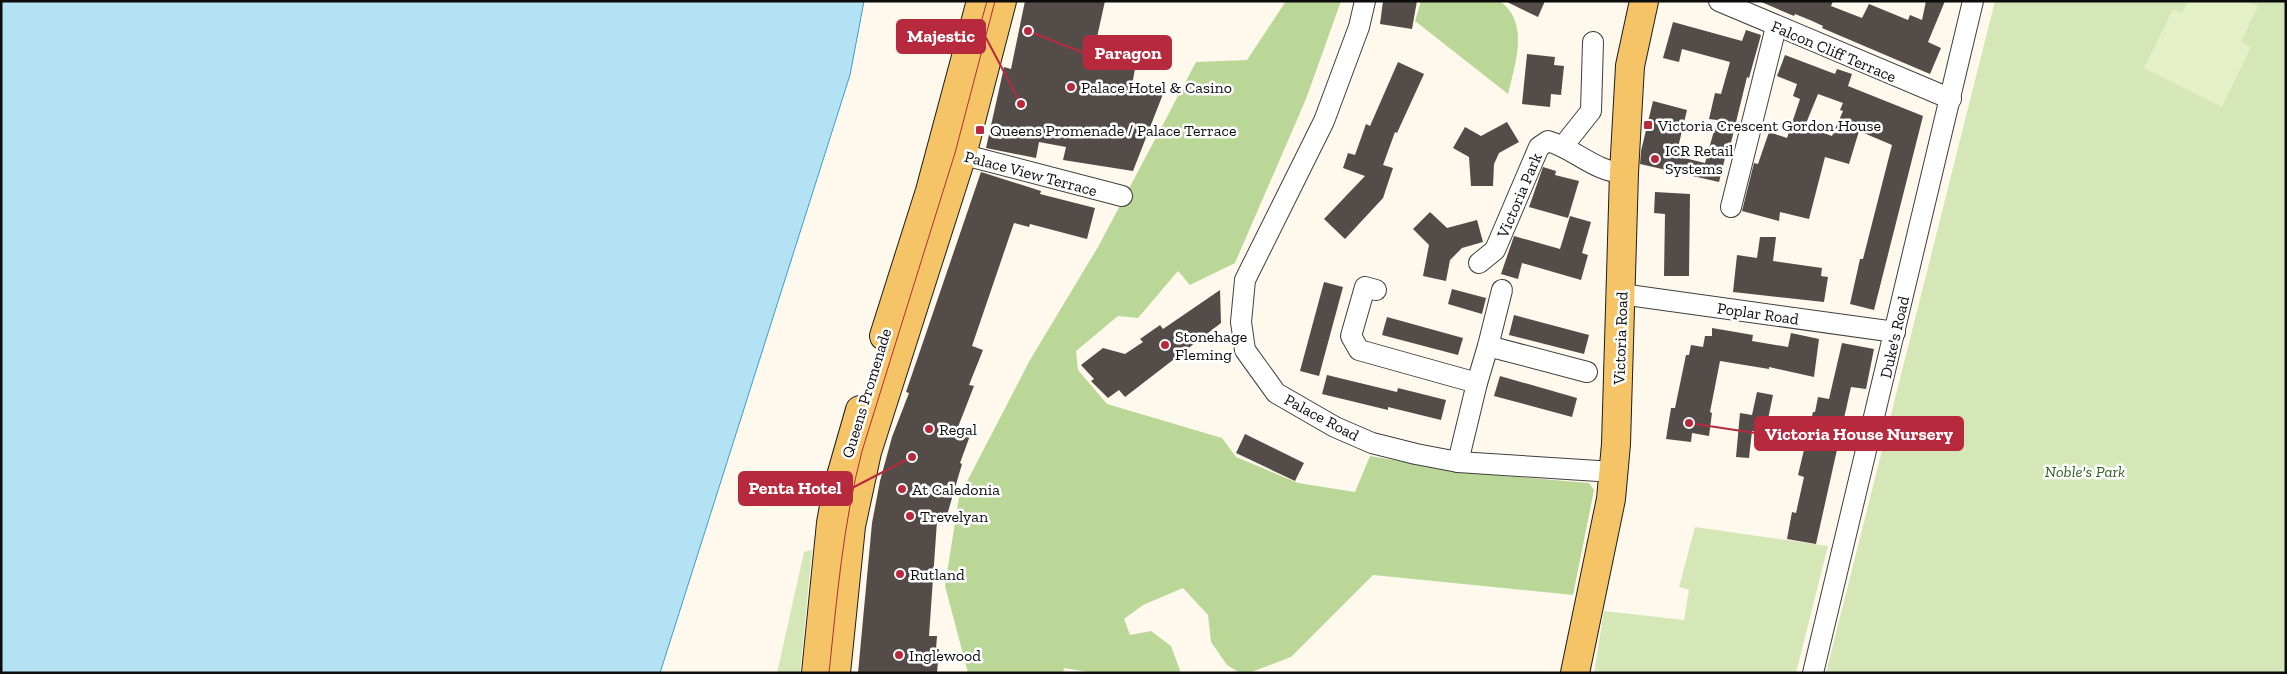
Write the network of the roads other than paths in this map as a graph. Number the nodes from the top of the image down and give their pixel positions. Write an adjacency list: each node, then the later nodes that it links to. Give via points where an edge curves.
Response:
1 (981, 1): 11 (main road)
2 (1002, 1): 11 (main road)
3 (1365, 1): 23 (street, Palace Road, via 1359,27 1324,121 1245,280 1241,322 1245,350 1276,392 1335,427 1372,443)
4 (1644, 1): 12 (main road, Victoria Road, via 1630,66)
5 (1719, 1): 7 (street, Falcon Cliff Terrace)
6 (1973, 1): 9 (street, Duke's Road)
7 (1776, 27): 9 (street, Falcon Cliff Terrace); 14 (street)
8 (1593, 42): 10 (street, Victoria Park, via 1591,111)
9 (1951, 99): 19 (street, Duke's Road)
10 (1564, 146): 12 (street, Victoria Park, via 1603,170); 15 (street, Victoria Park, via 1548,141 1539,147 1496,250)
11 (952, 152): 13 (street, Palace View Terrace); 25 (main road, Queens Promenade, via 837,490); 26 (main road, Queens Promenade, via 865,461 851,526)
12 (1624, 173): 18 (main road, Victoria Road)
13 (1122, 196)
14 (1731, 207)
15 (1480, 263)
16 (1376, 290): 22 (street, via 1365,287 1351,336 1359,350)
17 (1502, 290): 20 (street)
18 (1621, 294): 19 (street, Poplar Road); 24 (main road, Victoria Road)
19 (1895, 332): 28 (street, Duke's Road)
20 (1488, 346): 21 (street); 22 (street)
21 (1587, 372)
22 (1477, 383): 23 (street)
23 (1458, 462): 24 (street, Palace Road)
24 (1614, 472): 27 (main road, Victoria Road, via 1607,526)
25 (816, 673)
26 (836, 673)
27 (1576, 673)
28 (1813, 673)

